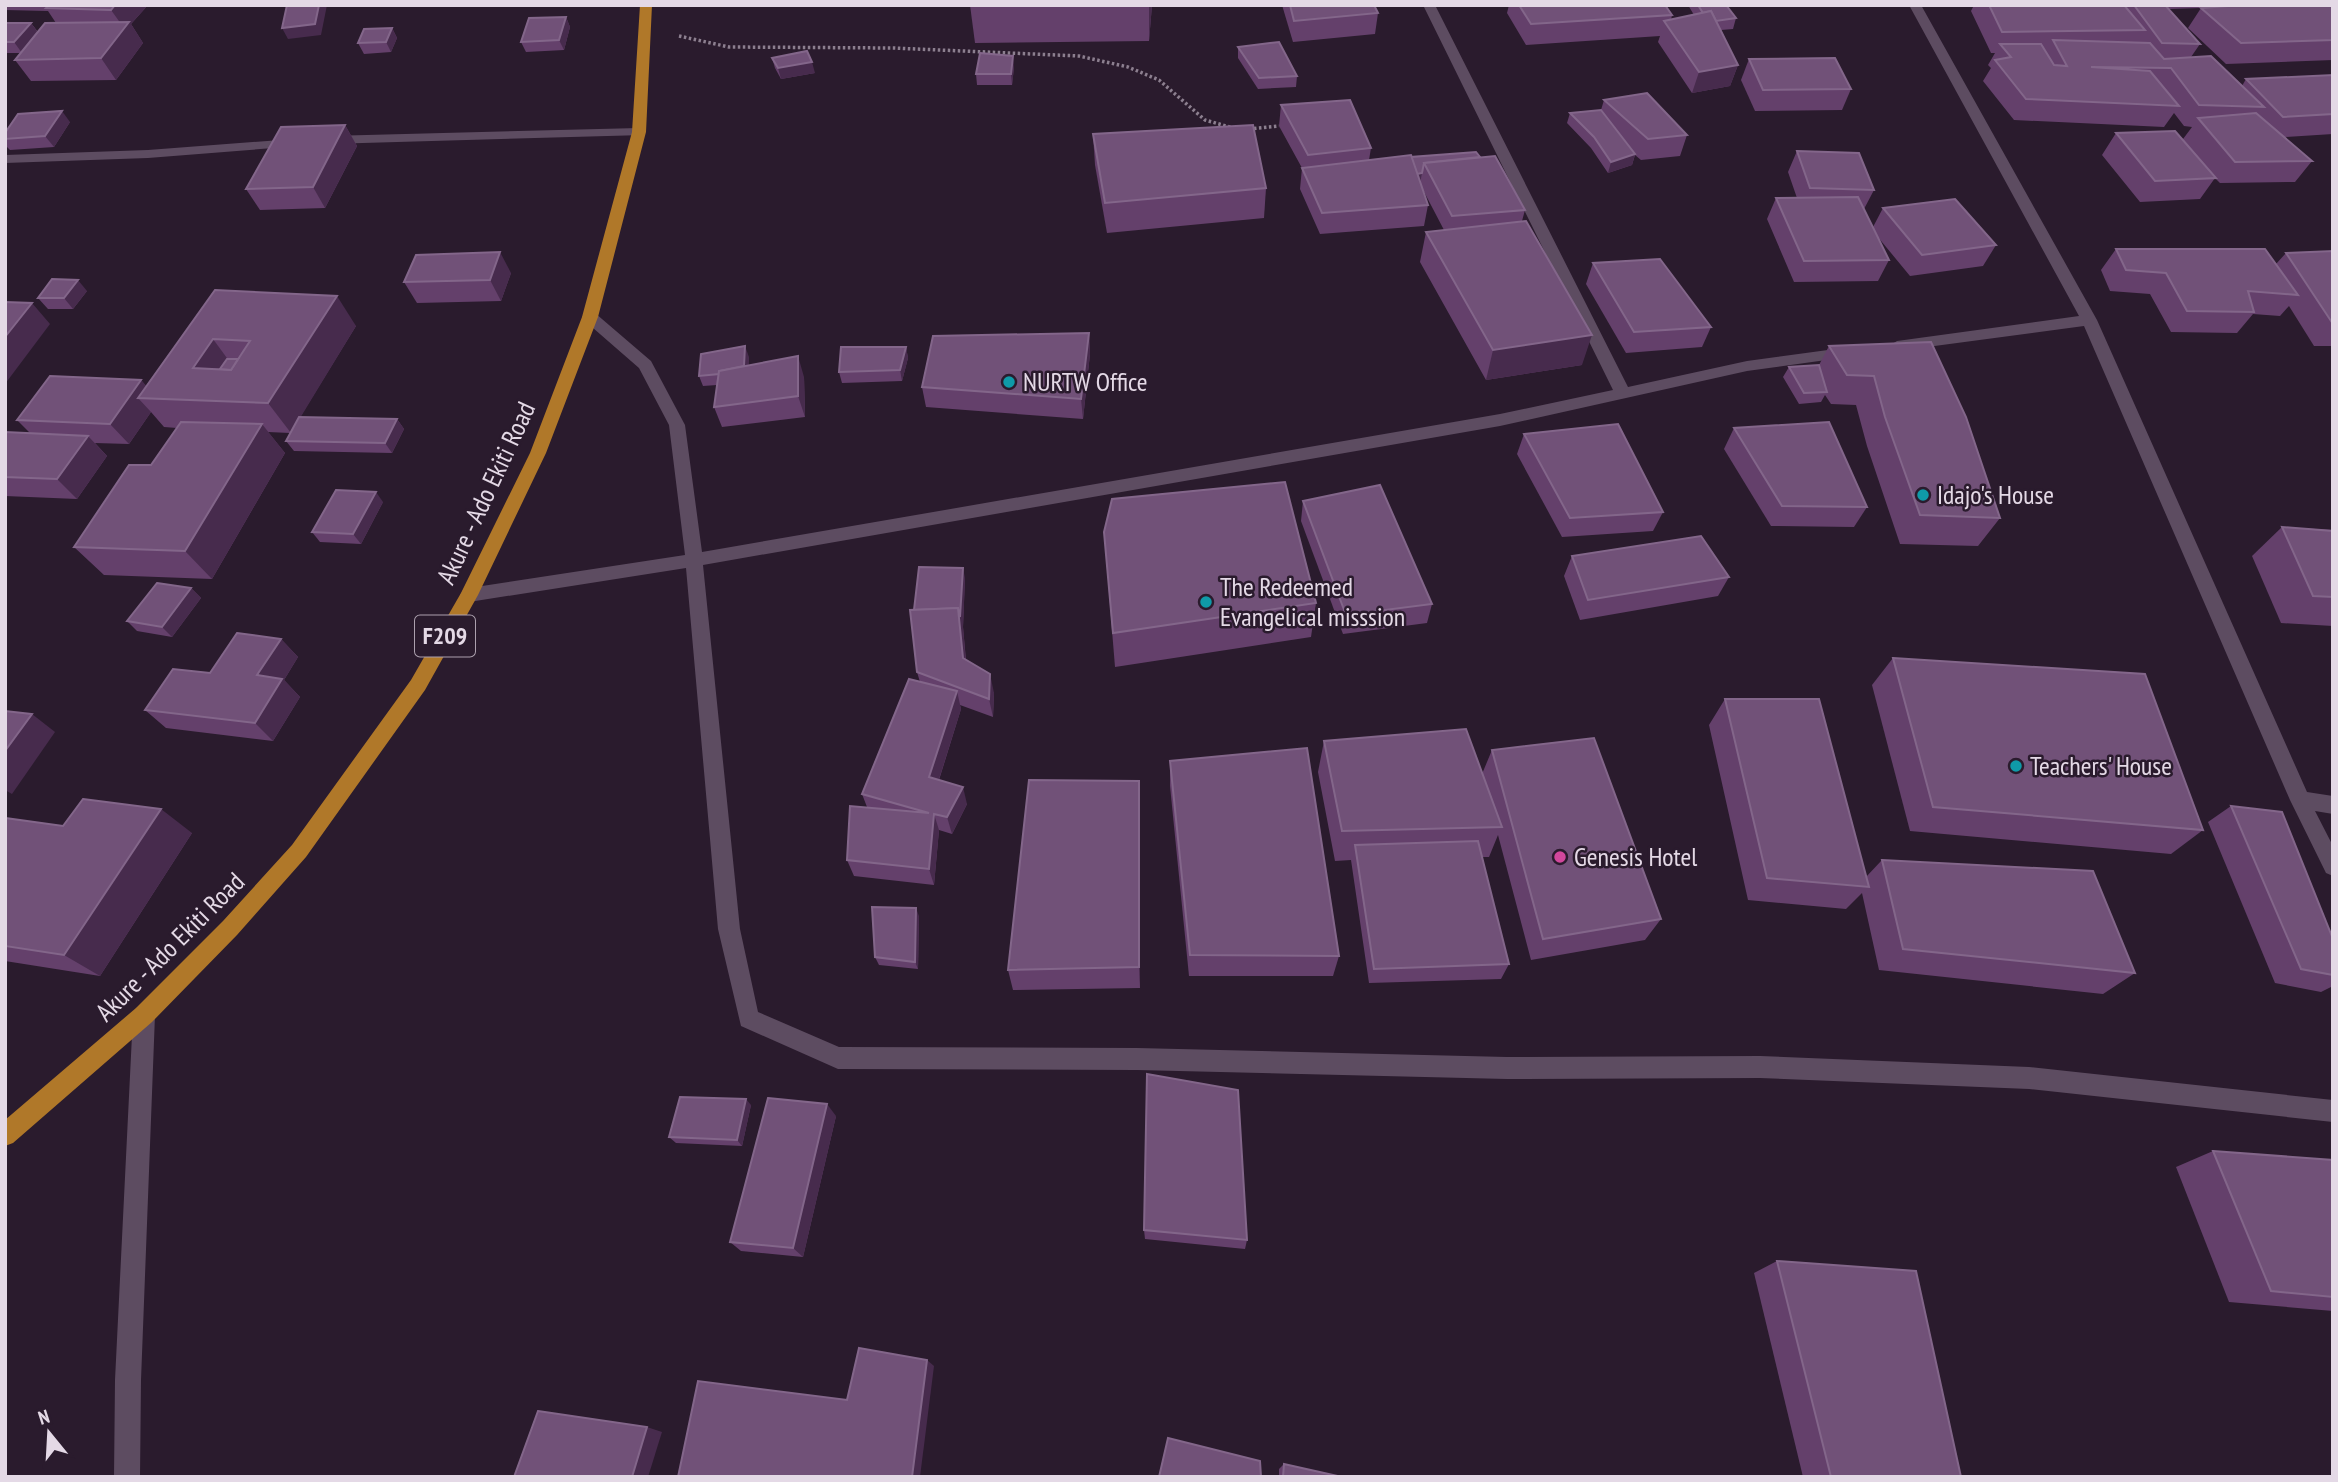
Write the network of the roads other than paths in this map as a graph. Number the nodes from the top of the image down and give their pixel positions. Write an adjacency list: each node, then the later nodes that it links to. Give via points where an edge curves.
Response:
1 (646, 5): 4 (main road, Akure - Ado Ekiti Road / F209)
2 (1429, 5): 8 (street)
3 (1915, 5): 7 (street)
4 (639, 132): 5 (street, via 312,142); 6 (main road, Akure - Ado Ekiti Road / F209)
5 (5, 159)
6 (590, 317): 9 (street, via 645,365 677,425); 10 (main road, Akure - Ado Ekiti Road / F209, via 538,453)
7 (2089, 320): 8 (street, via 1747,366); 11 (street)
8 (1625, 395): 9 (street)
9 (694, 560): 10 (street); 15 (street, via 729,929 748,1019 838,1058 1760,1067 2029,1078)
10 (469, 595): 14 (main road, Akure - Ado Ekiti Road / F209, via 418,685 299,851)
11 (2300, 800): 12 (street); 13 (street)
12 (2333, 805)
13 (2333, 867)
14 (144, 1016): 16 (main road, Akure - Ado Ekiti Road / F209); 17 (street)
15 (2333, 1111)
16 (5, 1135)
17 (127, 1477)

